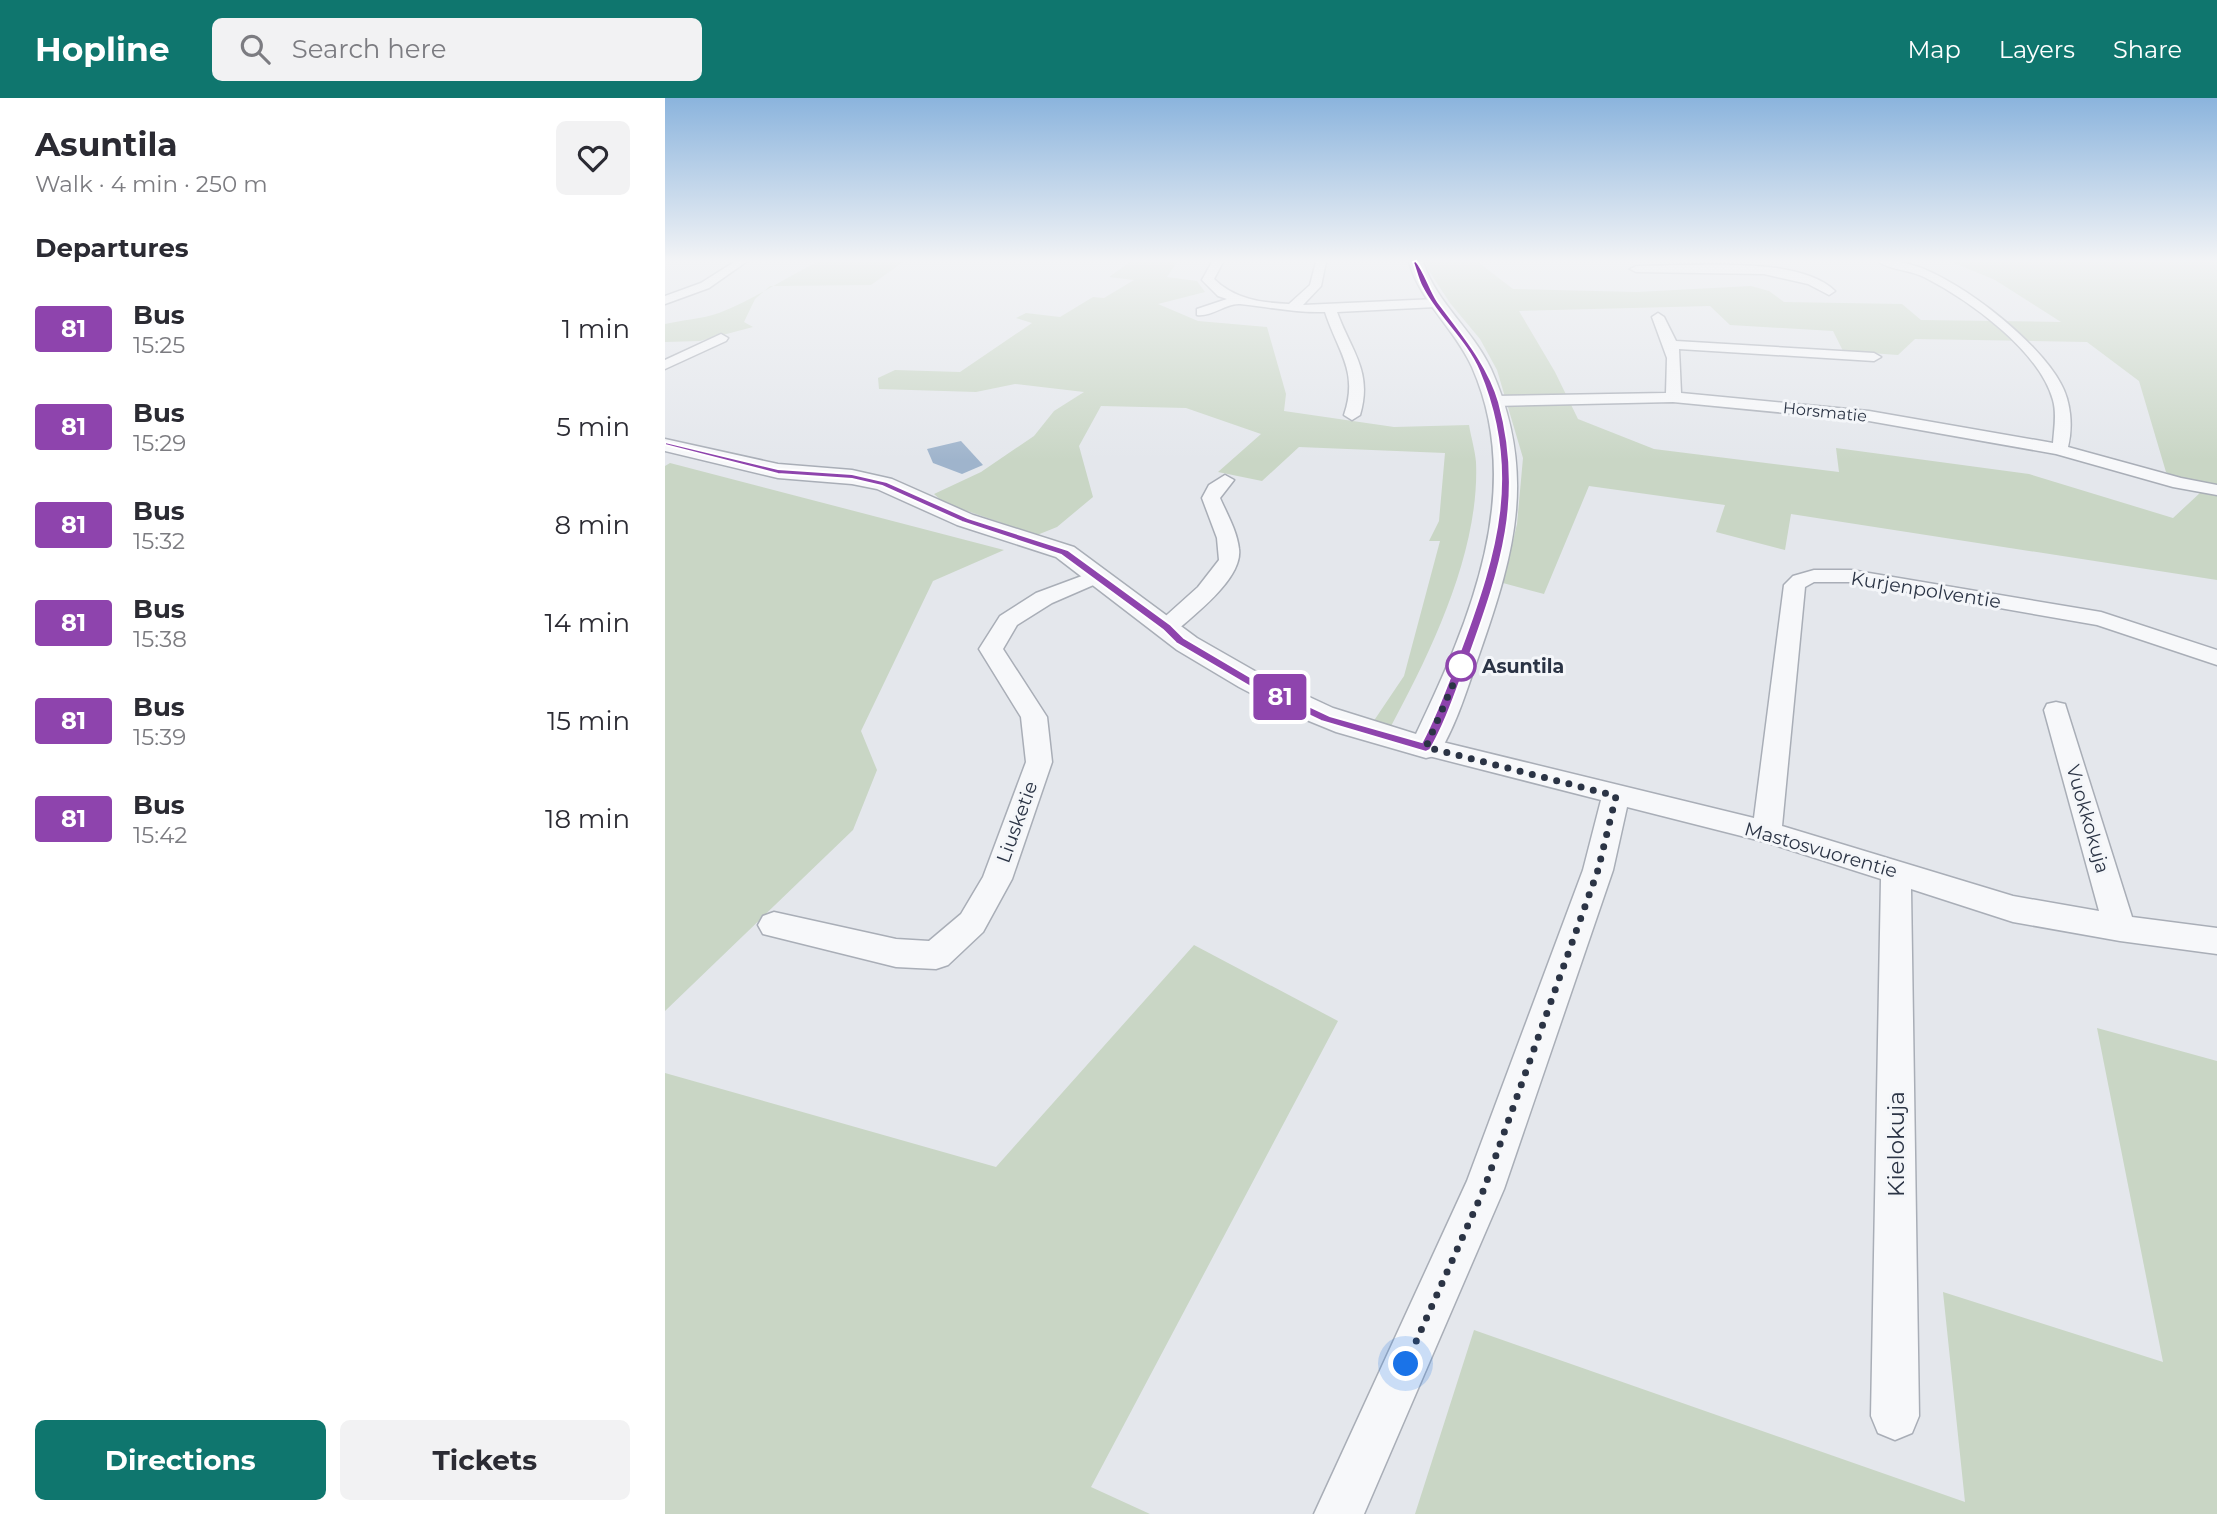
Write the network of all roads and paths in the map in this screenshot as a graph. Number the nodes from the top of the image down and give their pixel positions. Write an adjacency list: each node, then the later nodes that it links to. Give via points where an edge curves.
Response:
1 (1338, 328): 11 (street, via 1356,367 1359,386)
2 (1455, 328): 10 (street, via 1473,352)
3 (1663, 328): 6 (street)
4 (2003, 328): 13 (street, via 2046,370 2061,401)
5 (721, 338): 8 (street)
6 (1671, 345): 7 (street); 9 (street)
7 (1874, 357)
8 (665, 365)
9 (1673, 397): 10 (street, Horsmatie); 13 (street, Horsmatie, via 1889,419)
10 (1495, 401): 20 (street, via 1506,483 1502,538 1466,652)
11 (1352, 415)
12 (665, 445): 16 (street, via 778,471 884,484 965,520 1065,552)
13 (2058, 449): 15 (street, Horsmatie)
14 (1225, 480): 17 (street, via 1212,498 1231,553 1227,566)
15 (2217, 490)
16 (1098, 576): 17 (street); 24 (street, Liusketie, via 1044,598 1008,621 991,649 1034,717 1039,762 997,879 972,923 936,955 896,953)
17 (1167, 627): 20 (street, via 1180,641 1326,719)
18 (2217, 658): 22 (street, Kurjenpolventie, via 2101,619 1851,576 1800,579 1795,585)
19 (2056, 710): 25 (street, Vuokkokuja)
20 (1426, 747): 21 (street, Mastosvuorentie)
21 (1616, 796): 22 (street, Mastosvuorentie); 28 (street, via 1598,870 1484,1189)
22 (1767, 832): 23 (street, Mastosvuorentie)
23 (1896, 872): 25 (street, Mastosvuorentie, via 2013,909); 27 (street, Kielokuja)
24 (774, 925)
25 (2120, 928): 26 (street, Mastosvuorentie)
26 (2217, 941)
27 (1895, 1416)
28 (1339, 1514)

